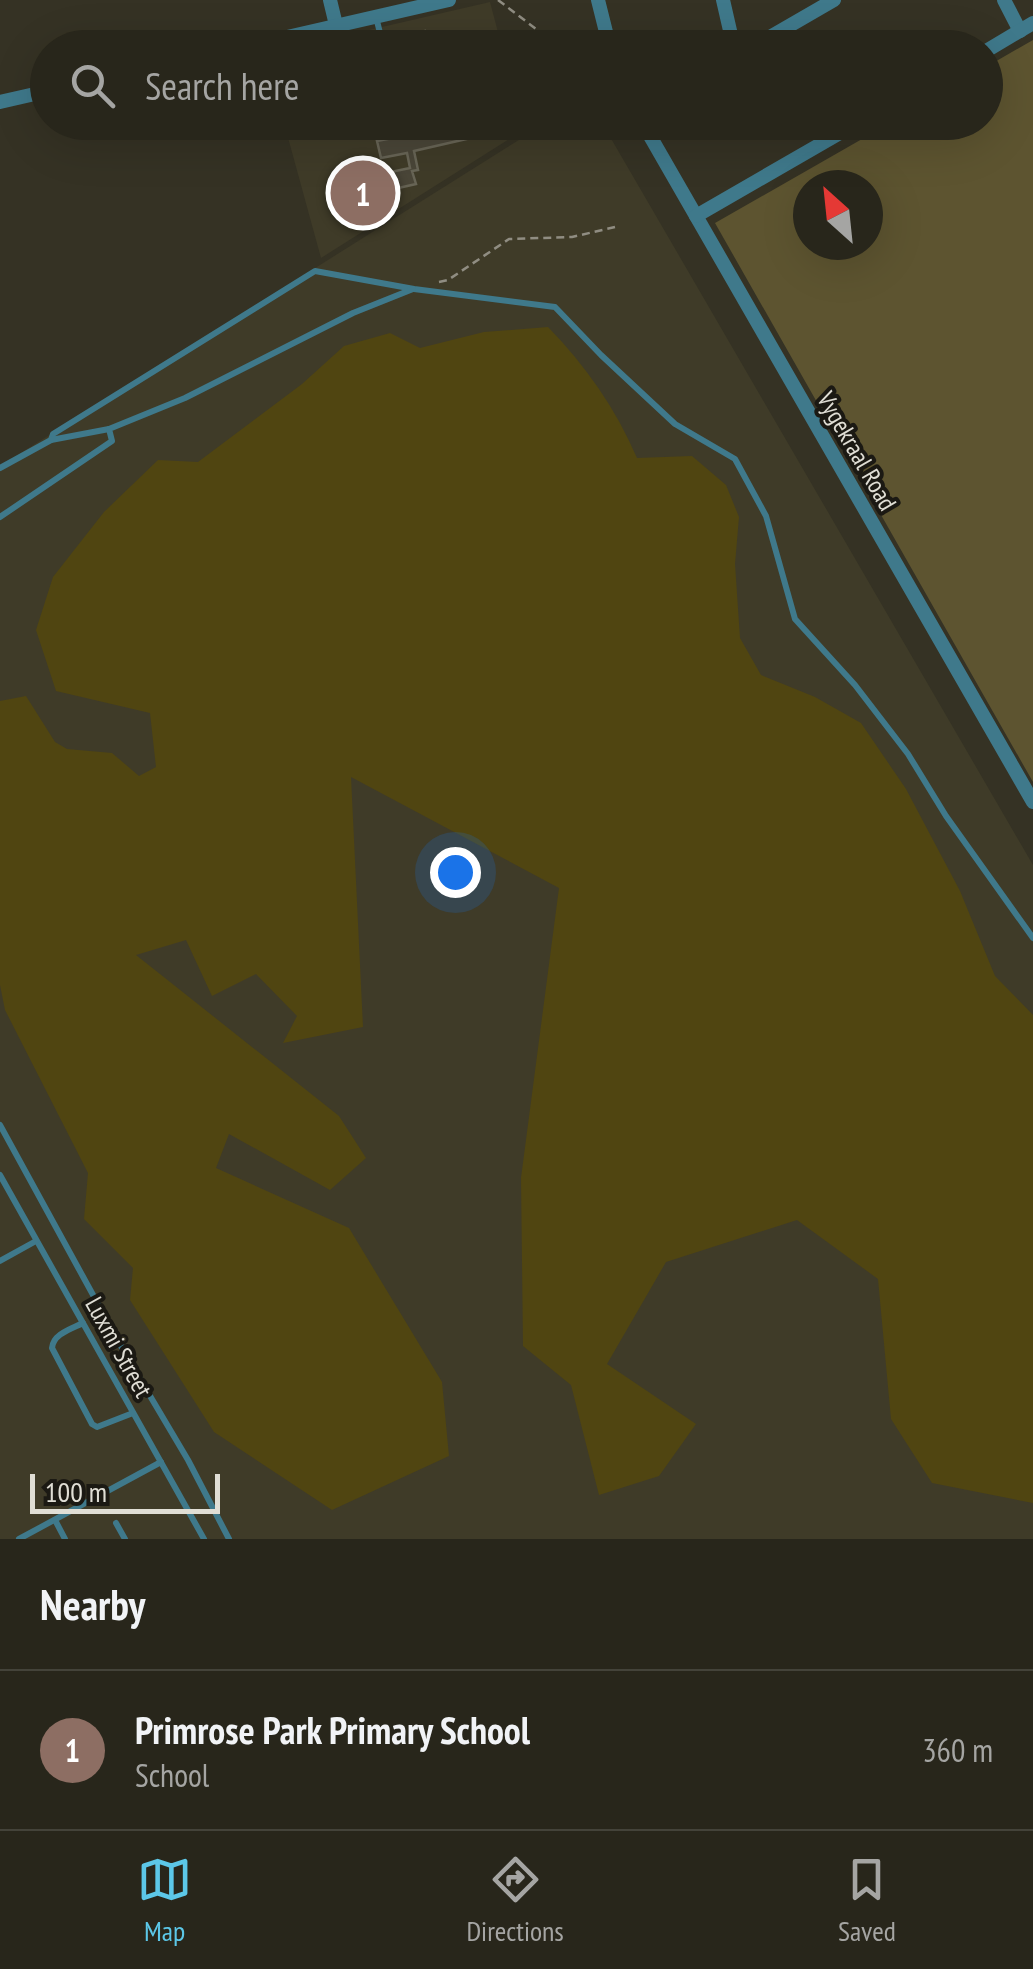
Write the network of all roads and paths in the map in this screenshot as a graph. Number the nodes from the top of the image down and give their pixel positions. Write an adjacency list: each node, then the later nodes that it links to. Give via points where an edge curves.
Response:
1 (330, 0): 9 (street)
2 (449, 0): 8 (street)
3 (498, 0): 13 (path)
4 (598, 0): 14 (street)
5 (723, 0): 15 (street)
6 (834, 0): 16 (street)
7 (1004, 0): 10 (street)
8 (376, 16): 9 (street); 12 (lane)
9 (336, 26): 11 (street)
10 (1027, 27): 17 (street)
11 (318, 30)
12 (379, 30)
13 (537, 30)
14 (606, 30)
15 (730, 30)
16 (782, 30)
17 (1003, 40)
18 (30, 95): 19 (street)
19 (0, 102)
20 (652, 140): 22 (street, Vygekraal Road)
21 (828, 140): 22 (street)
22 (696, 216): 29 (street, Vygekraal Road)
23 (615, 227): 24 (path, via 572,237 508,238 448,280)
24 (414, 289): 25 (lane); 26 (lane, via 314,271); 30 (lane, via 555,308 674,424 735,459 766,516 795,619 908,754)
25 (109, 428): 26 (lane); 28 (lane, via 112,441)
26 (52, 440): 27 (lane)
27 (0, 468)
28 (0, 517)
29 (1033, 802)
30 (1033, 938)
31 (0, 1125): 44 (lane)
32 (0, 1175): 33 (lane, Luxmi Street)
33 (36, 1240): 34 (lane); 35 (lane, Luxmi Street)
34 (0, 1260)
35 (82, 1323): 36 (lane, Luxmi Street); 36 (lane, via 60,1334 52,1348 92,1424)
36 (133, 1412): 37 (lane, Luxmi Street)
37 (161, 1462): 38 (lane); 43 (lane, Luxmi Street)
38 (54, 1520): 40 (lane); 41 (lane)
39 (116, 1523): 42 (lane)
40 (20, 1539)
41 (65, 1539)
42 (125, 1539)
43 (204, 1539)
44 (228, 1539)

